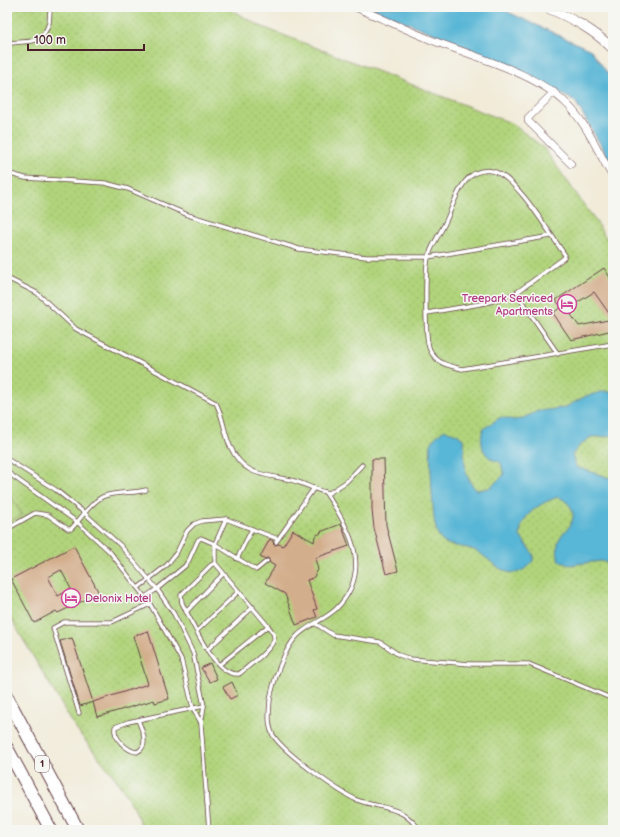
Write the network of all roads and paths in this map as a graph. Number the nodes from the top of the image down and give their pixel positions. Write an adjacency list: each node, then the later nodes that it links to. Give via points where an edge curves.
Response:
1 (51, 7): 4 (lane, via 49,21 42,37 32,42)
2 (355, 7): 6 (street, via 492,63)
3 (545, 7): 5 (main road, via 591,29)
4 (7, 44)
5 (613, 49)
6 (554, 92): 7 (street, via 528,118 528,121); 9 (street, via 581,122)
7 (570, 164)
8 (7, 173): 11 (lane, via 25,178 105,183 128,189 188,215 299,249 366,257)
9 (613, 177)
10 (551, 236): 11 (lane); 11 (lane, via 520,192 505,177 492,171 482,172 466,180 458,191 450,215); 13 (lane, via 565,256 563,260)
11 (428, 258): 14 (lane)
12 (7, 278): 20 (lane, via 37,293 76,329 216,402 230,446 247,469)
13 (516, 292): 14 (lane, via 486,303); 16 (lane)
14 (427, 313): 16 (lane, via 428,346 434,356 445,365 462,369)
15 (613, 344): 16 (lane)
16 (558, 354)
17 (7, 459): 23 (lane, via 56,490)
18 (362, 464): 22 (lane, via 333,492)
19 (7, 472): 25 (lane)
20 (314, 488): 22 (lane); 27 (lane, via 277,541)
21 (146, 490): 23 (lane, via 101,498)
22 (325, 492): 41 (lane, via 344,522 357,557 357,565 352,584 337,608)
23 (84, 513): 25 (lane); 33 (lane, via 120,545)
24 (226, 519): 27 (lane); 28 (lane); 33 (lane, via 212,519 194,524 167,565)
25 (78, 522): 26 (lane, via 68,529 48,515 35,513); 34 (lane, via 110,552)
26 (7, 529)
27 (252, 529): 29 (lane)
28 (215, 544): 29 (lane); 31 (lane); 35 (lane, via 204,538 198,540 189,560)
29 (237, 559): 30 (lane, via 256,570)
30 (267, 561)
31 (215, 563): 32 (lane); 40 (lane, via 181,595)
32 (223, 574): 36 (lane); 40 (lane)
33 (150, 580): 34 (lane); 35 (lane)
34 (138, 588): 37 (lane)
35 (157, 589): 37 (lane); 48 (lane, via 174,614 194,653)
36 (238, 592): 39 (lane); 43 (lane)
37 (145, 597): 38 (lane)
38 (150, 604): 49 (lane, via 181,660); 50 (lane, via 112,622 64,622 53,628)
39 (253, 607): 42 (lane); 44 (lane)
40 (186, 612): 43 (lane)
41 (316, 624): 47 (lane, via 332,634 380,642 410,659 470,664 529,664); 57 (lane, via 296,637 286,651 272,689 270,727 274,738 339,790 363,802 403,814)
42 (268, 626): 45 (lane); 45 (lane, via 274,641 268,650 239,674 228,672)
43 (197, 631): 44 (lane)
44 (207, 650): 45 (lane)
45 (219, 665)
46 (7, 697): 55 (highway, 1)
47 (613, 699)
48 (204, 706): 49 (lane); 52 (lane)
49 (193, 708): 51 (lane); 52 (lane)
50 (78, 713)
51 (138, 720): 51 (lane, via 144,737 144,746 137,752 129,750 120,741 115,730 118,725)
52 (201, 724): 56 (lane)
53 (7, 748): 54 (highway, 1)
54 (51, 830)
55 (78, 830)
56 (209, 830)
57 (421, 830)

